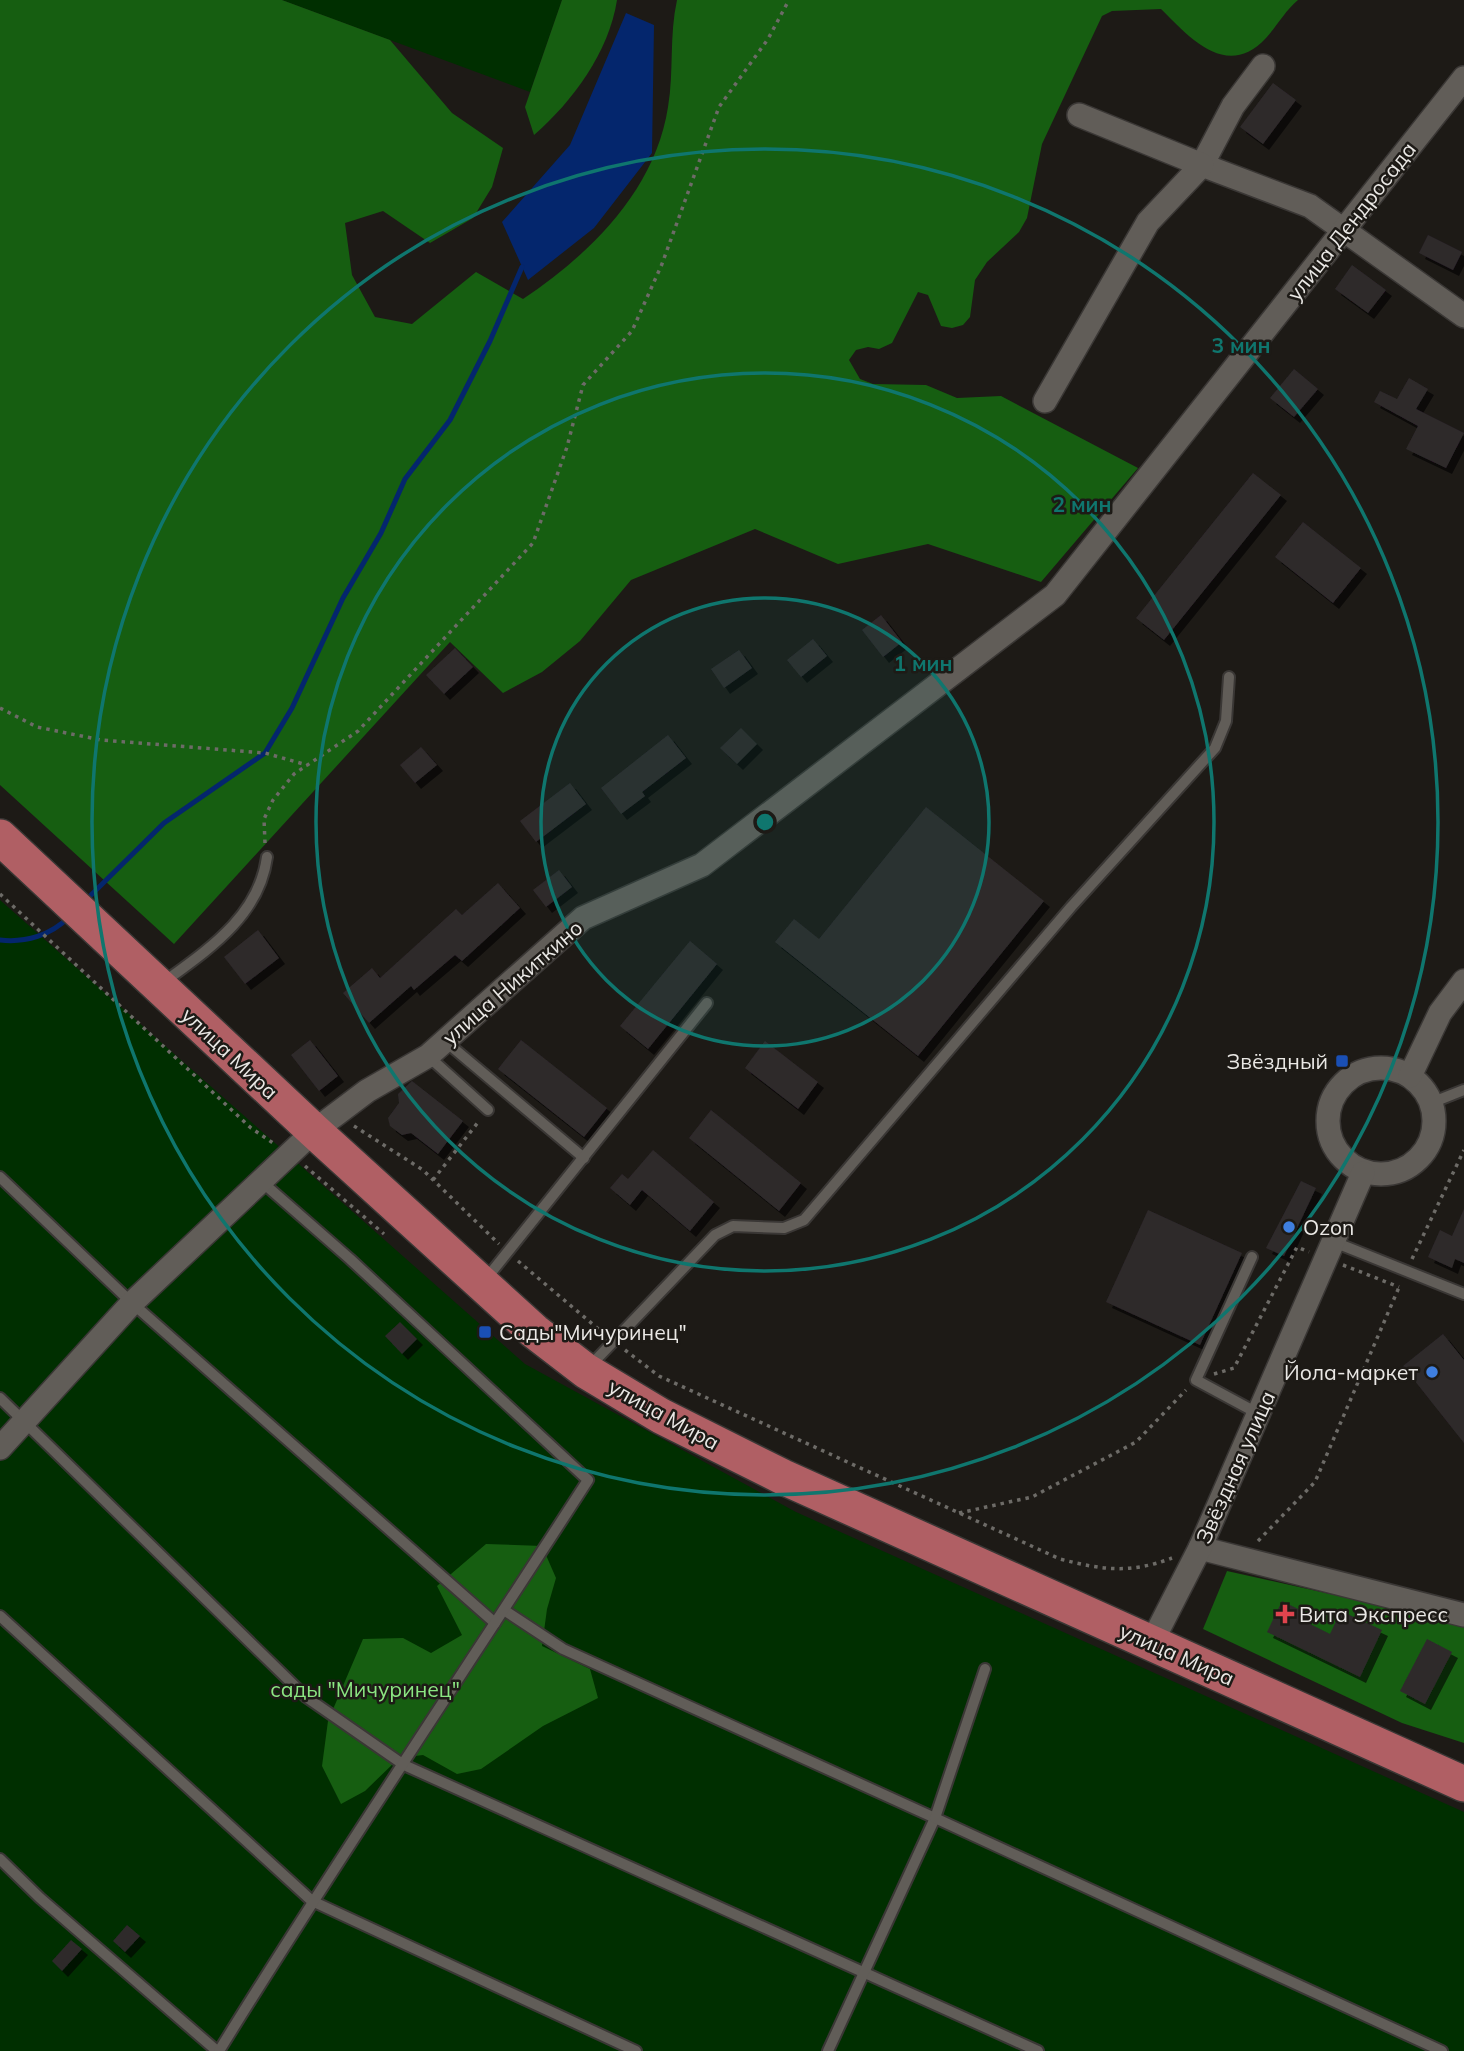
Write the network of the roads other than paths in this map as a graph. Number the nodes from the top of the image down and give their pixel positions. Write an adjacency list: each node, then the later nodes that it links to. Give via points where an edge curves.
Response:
1 (1264, 66): 4 (street, via 1233,106)
2 (1464, 78): 5 (street, улица Дендросада)
3 (1079, 115): 4 (street)
4 (1202, 165): 5 (street, via 1310,206); 7 (street, via 1148,222)
5 (1343, 229): 6 (street); 8 (street, улица Дендросада)
6 (1464, 316)
7 (1045, 401)
8 (1055, 595): 15 (street, улица Никиткино, via 702,864 583,918)
9 (1229, 677): 30 (lane, via 1226,721 1215,748 1071,907 804,1220 784,1228 733,1226 715,1235)
10 (0, 837): 13 (main road, улица Мира)
11 (267, 857): 13 (lane, via 263,881 248,911)
12 (1464, 981): 16 (street, via 1440,1013)
13 (159, 986): 20 (main road, улица Мира)
14 (708, 1003): 21 (lane)
15 (436, 1048): 19 (lane); 20 (street, улица Никиткино, via 367,1091); 21 (lane)
16 (1410, 1076): 18 (street); 22 (street, via 1390,1069 1368,1069 1352,1076 1330,1105 1331,1139 1350,1165)
17 (1464, 1090): 18 (lane)
18 (1431, 1103): 22 (street, via 1433,1133 1420,1157 1401,1170)
19 (488, 1110)
20 (313, 1133): 24 (street, улица Никиткино); 27 (main road, улица Мира)
21 (584, 1158): 27 (lane)
22 (1363, 1173): 25 (street, Звёздная улица)
23 (0, 1177): 29 (lane)
24 (262, 1182): 29 (street, улица Никиткино); 36 (lane, via 588,1480)
25 (1331, 1250): 28 (lane, via 1406,1271); 32 (street, Звёздная улица)
26 (1252, 1257): 32 (lane, via 1196,1380)
27 (482, 1284): 30 (main road, улица Мира)
28 (1464, 1294)
29 (132, 1303): 33 (street, улица Никиткино); 39 (lane)
30 (586, 1371): 40 (main road, улица Мира, via 662,1416 783,1477)
31 (0, 1398): 33 (lane)
32 (1259, 1414): 35 (street, Звёздная улица)
33 (24, 1421): 34 (street, улица Никиткино); 42 (lane, via 306,1698)
34 (0, 1448)
35 (1200, 1548): 37 (street); 40 (street, Звёздная улица)
36 (504, 1610): 39 (lane); 44 (lane, via 563,1648)
37 (1464, 1615)
38 (0, 1616): 46 (lane)
39 (495, 1623): 42 (lane)
40 (1152, 1642): 43 (main road, улица Мира)
41 (985, 1669): 44 (lane)
42 (404, 1765): 46 (lane); 47 (lane)
43 (1464, 1784)
44 (935, 1818): 47 (lane); 52 (lane)
45 (0, 1859): 48 (lane)
46 (312, 1901): 48 (lane); 49 (lane)
47 (864, 1972): 50 (lane); 51 (lane)
48 (218, 2051)
49 (636, 2051)
50 (828, 2051)
51 (1038, 2051)
52 (1442, 2051)

